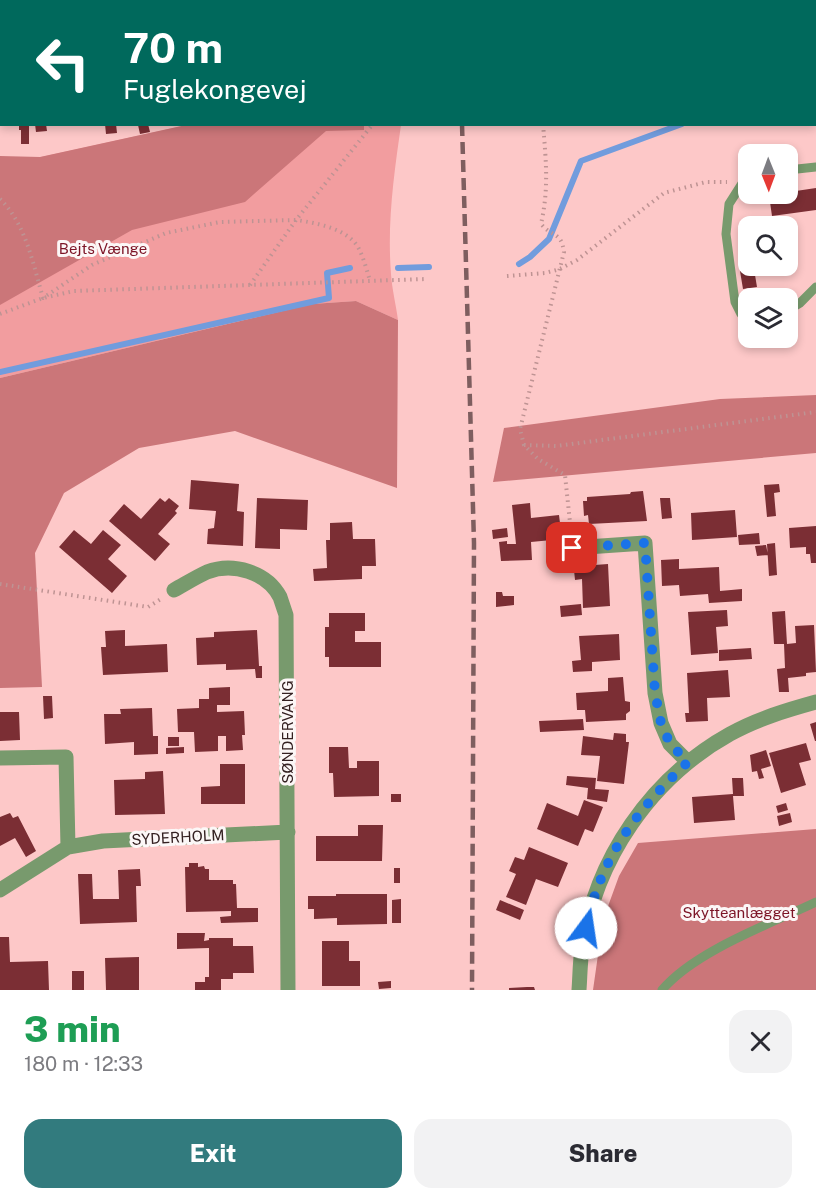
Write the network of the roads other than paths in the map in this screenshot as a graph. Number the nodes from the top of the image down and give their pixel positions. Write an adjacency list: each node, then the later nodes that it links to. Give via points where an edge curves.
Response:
1 (816, 167): 2 (lane)
2 (798, 169)
3 (738, 191): 6 (lane, via 729,204 726,234)
4 (816, 287): 5 (lane)
5 (798, 304)
6 (738, 308)
7 (572, 548): 11 (street, via 645,543 655,693 670,744)
8 (174, 590): 12 (street, SØNDERVANG, via 208,572 228,568 248,571 266,580 279,596 286,615)
9 (816, 702): 11 (street, via 730,734)
10 (0, 758): 13 (street, via 66,757)
11 (688, 762): 17 (street, via 635,818 606,865 591,906)
12 (288, 832): 13 (street, SYDERHOLM, via 103,841); 16 (street, SØNDERVANG)
13 (68, 847): 14 (street, SYDERHOLM)
14 (0, 890)
15 (816, 902): 18 (lane, via 729,943 688,967)
16 (288, 990)
17 (579, 990)
18 (662, 990)

